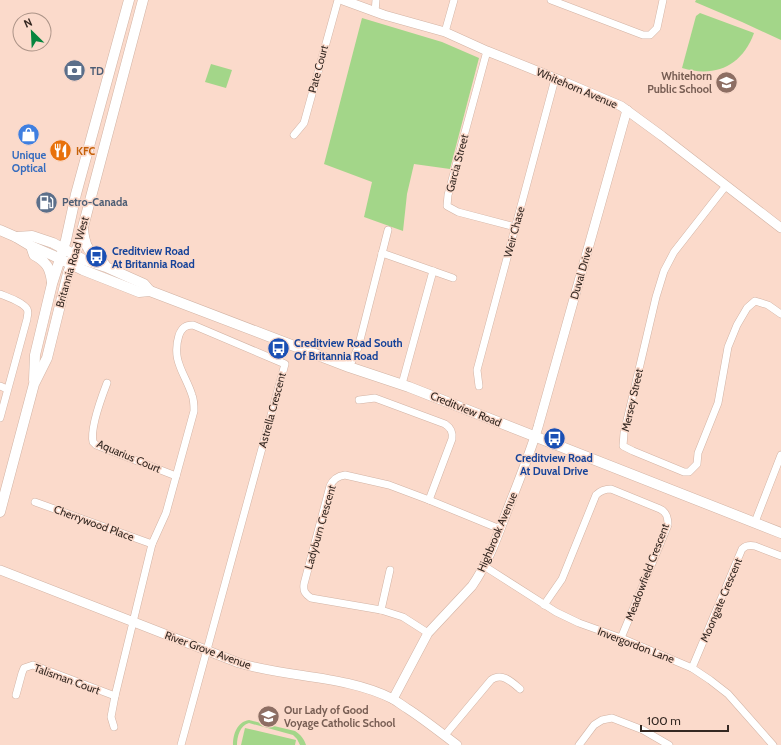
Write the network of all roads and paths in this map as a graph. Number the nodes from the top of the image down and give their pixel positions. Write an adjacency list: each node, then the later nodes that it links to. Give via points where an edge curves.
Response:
1 (129, 0): 23 (main road, Britannia Road West)
2 (143, 0): 16 (main road, Britannia Road West)
3 (338, 0): 14 (street, Pate Court, via 304,123)
4 (343, 0): 9 (street, Whitehorn Avenue)
5 (376, 0): 9 (street)
6 (454, 0): 10 (street)
7 (550, 0): 8 (street, via 643,35 650,35 656,28)
8 (663, 0)
9 (375, 12): 10 (street, Whitehorn Avenue)
10 (446, 32): 11 (street, Whitehorn Avenue)
11 (487, 51): 12 (street, Whitehorn Avenue); 17 (street, Garcia Street, via 448,196 448,206 458,212)
12 (555, 79): 13 (street, Whitehorn Avenue); 17 (street, Weir Chase)
13 (627, 110): 15 (street, Whitehorn Avenue); 42 (street, Duval Drive)
14 (294, 136)
15 (726, 186): 18 (street, Whitehorn Avenue); 32 (street, Mersey Street, via 674,252 664,271 623,446 689,472 697,464 698,453 718,403 728,347 736,325 755,301 768,305)
16 (83, 226): 25 (main road, Britannia Road West); 26 (main road, via 88,248 102,259)
17 (515, 227): 38 (street, Weir Chase, via 477,370)
18 (781, 228)
19 (0, 230): 21 (main road, Creditview Road)
20 (388, 230): 24 (street)
21 (16, 237): 22 (main road, Creditview Road); 23 (main road, Creditview Road, via 32,236 53,243)
22 (31, 246): 23 (main road, Creditview Road); 29 (main road, via 34,255 48,266)
23 (61, 253): 25 (main road, Creditview Road); 29 (main road, Britannia Road West)
24 (382, 253): 27 (street); 33 (street, via 358,348)
25 (73, 259): 26 (main road, Creditview Road); 30 (main road, Creditview Road, via 83,270 139,292); 35 (main road, Britannia Road West, via 47,358)
26 (106, 267): 30 (main road, Creditview Road, via 144,284)
27 (433, 271): 28 (street); 36 (street)
28 (453, 278)
29 (52, 284): 35 (main road, Britannia Road West, via 35,355)
30 (150, 291): 33 (main road, Creditview Road)
31 (0, 294): 39 (street, via 17,301 28,312)
32 (781, 314)
33 (349, 367): 36 (main road, Creditview Road)
34 (107, 382): 44 (street, Aquarius Court, via 92,432 93,442)
35 (34, 384): 47 (main road, Britannia Road West)
36 (402, 384): 42 (main road, Creditview Road)
37 (0, 386): 39 (street)
38 (479, 386)
39 (8, 389): 41 (street)
40 (359, 400): 45 (street, via 375,398 449,427 452,439)
41 (0, 418)
42 (535, 436): 48 (main road, Creditview Road); 49 (street, Highbrook Avenue)
43 (781, 455): 48 (street)
44 (176, 476): 51 (street, Astrella Crescent, via 166,512); 61 (street, Astrella Crescent, via 194,410 192,392 177,358 178,340 182,329 185,326 193,326 285,364)
45 (429, 500): 49 (street, Ladyburn Crescent); 57 (street, Ladyburn Crescent, via 389,484 345,475 332,481 303,589 310,598)
46 (35, 502): 51 (street, Cherrywood Place)
47 (0, 512)
48 (755, 522): 50 (main road, Creditview Road)
49 (500, 529): 53 (street, Highbrook Avenue)
50 (781, 533)
51 (152, 544): 58 (street, Astrella Crescent)
52 (781, 556): 62 (street, Moongate Crescent, via 751,545 742,549)
53 (484, 566): 56 (street, Invergordon Lane); 59 (street, Highbrook Avenue, via 472,586)
54 (0, 570): 58 (street, River Grove Avenue)
55 (390, 570): 57 (street)
56 (544, 605): 60 (street, Invergordon Lane, via 579,623); 60 (street, Meadowfield Crescent, via 562,579 596,494 611,489 660,508 666,514 668,525)
57 (381, 610): 59 (street, Ladyburn Crescent, via 403,617)
58 (133, 622): 61 (street, River Grove Avenue); 65 (street, Astrella Crescent)
59 (428, 633): 66 (street, Highbrook Avenue)
60 (621, 638): 62 (street, Invergordon Lane)
61 (207, 651): 66 (street, River Grove Avenue, via 247,666 343,682); 69 (street)
62 (692, 668): 73 (street, Invergordon Lane, via 728,694)
63 (520, 689): 68 (street, via 502,677 494,678)
64 (16, 695): 65 (street, Talisman Court, via 24,668 33,665)
65 (115, 696): 67 (street, Astrella Crescent, via 111,717)
66 (392, 699): 68 (street, River Grove Avenue)
67 (114, 727)
68 (445, 736): 70 (street, River Grove Avenue)
69 (181, 745)
70 (457, 745)
71 (579, 745): 72 (street, via 594,725 612,718 643,730)
72 (669, 745)
73 (773, 745)

